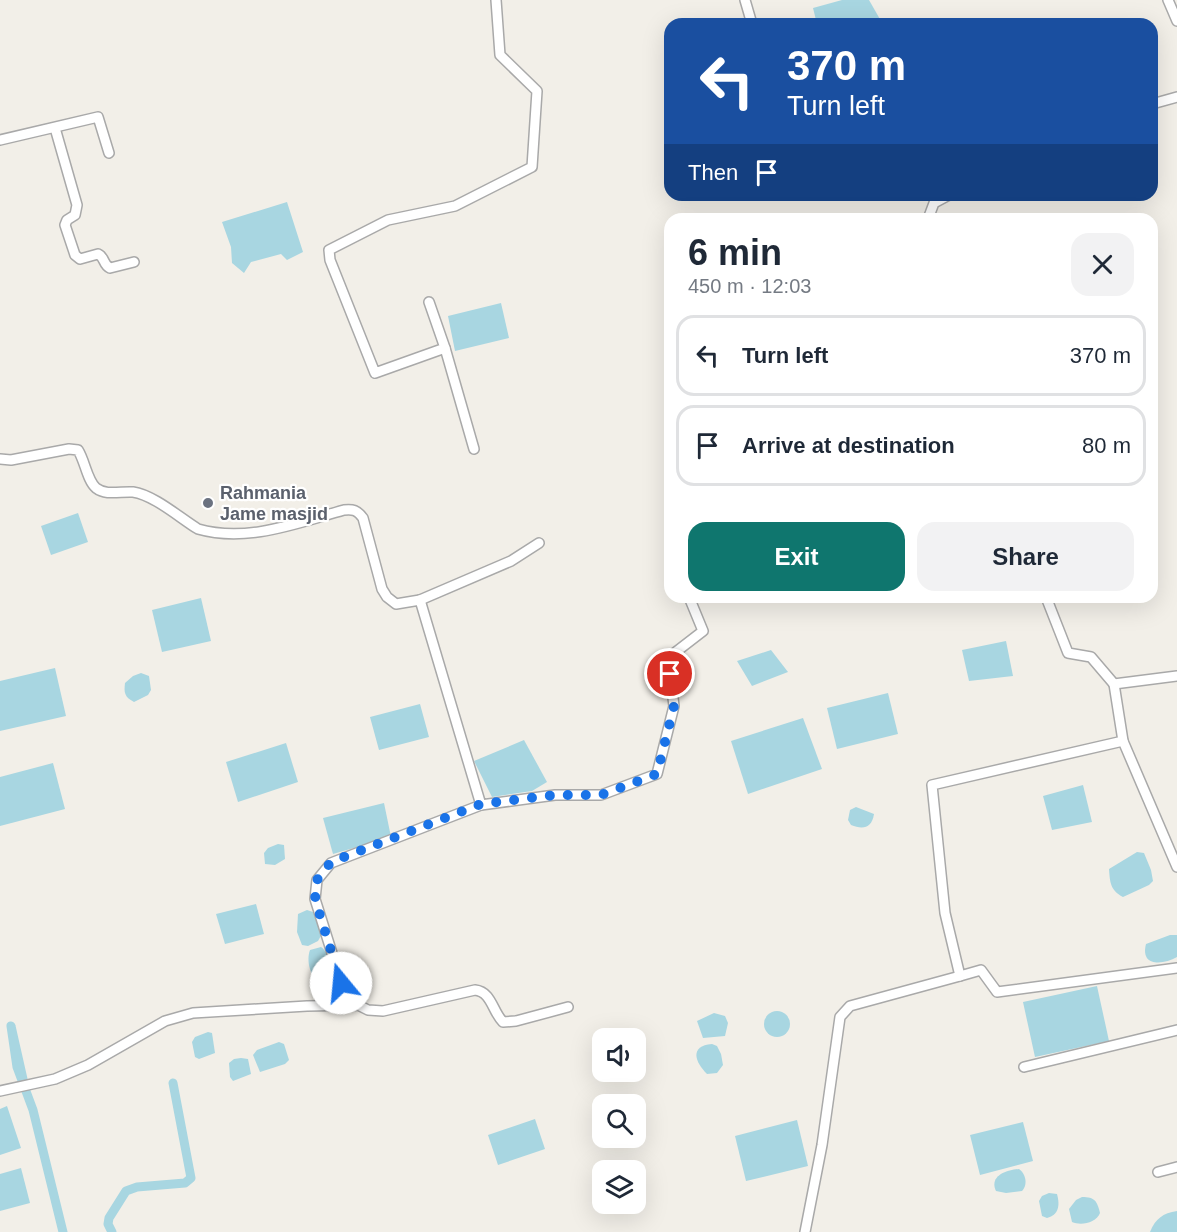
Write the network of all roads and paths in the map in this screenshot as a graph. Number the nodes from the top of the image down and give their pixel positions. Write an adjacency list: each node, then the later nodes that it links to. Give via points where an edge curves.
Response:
1 (496, 0): 13 (street, via 500,55 537,91 532,167 455,206 388,220 329,250 375,373)
2 (745, 0): 4 (street)
3 (1168, 0): 5 (street)
4 (750, 18)
5 (1177, 21)
6 (1177, 97): 7 (street)
7 (1158, 102)
8 (55, 128): 9 (street); 10 (street, via 98,117); 11 (street, via 77,205 75,215 65,225 75,255 80,259 98,254 110,268)
9 (0, 140)
10 (109, 153)
11 (134, 262)
12 (429, 302): 13 (street)
13 (445, 348): 14 (street)
14 (474, 449)
15 (0, 459): 17 (street, via 69,448 78,450 97,489 144,495 208,532 258,533 352,509 363,518 387,597 396,604)
16 (539, 543): 17 (street, via 511,561)
17 (420, 600): 23 (street)
18 (692, 603): 23 (street, via 704,631 668,658 674,706 657,774 601,795 555,795)
19 (1048, 603): 21 (street, via 1068,653 1091,657)
20 (1177, 676): 21 (street)
21 (1114, 684): 22 (street)
22 (1124, 741): 24 (street); 26 (street, via 932,785 945,913)
23 (481, 804): 27 (street, via 331,862 317,880 315,899)
24 (1177, 867)
25 (1177, 968): 26 (street, via 1000,993 981,970)
26 (960, 976): 34 (street, via 850,1006 840,1017)
27 (348, 1004): 28 (street, via 383,1011 474,990 487,996 503,1022); 31 (street, via 194,1012 165,1021 88,1065 55,1079)
28 (568, 1007)
29 (1177, 1030): 30 (street)
30 (1024, 1067)
31 (0, 1091)
32 (1177, 1167): 33 (street)
33 (1158, 1172)
34 (805, 1232)

